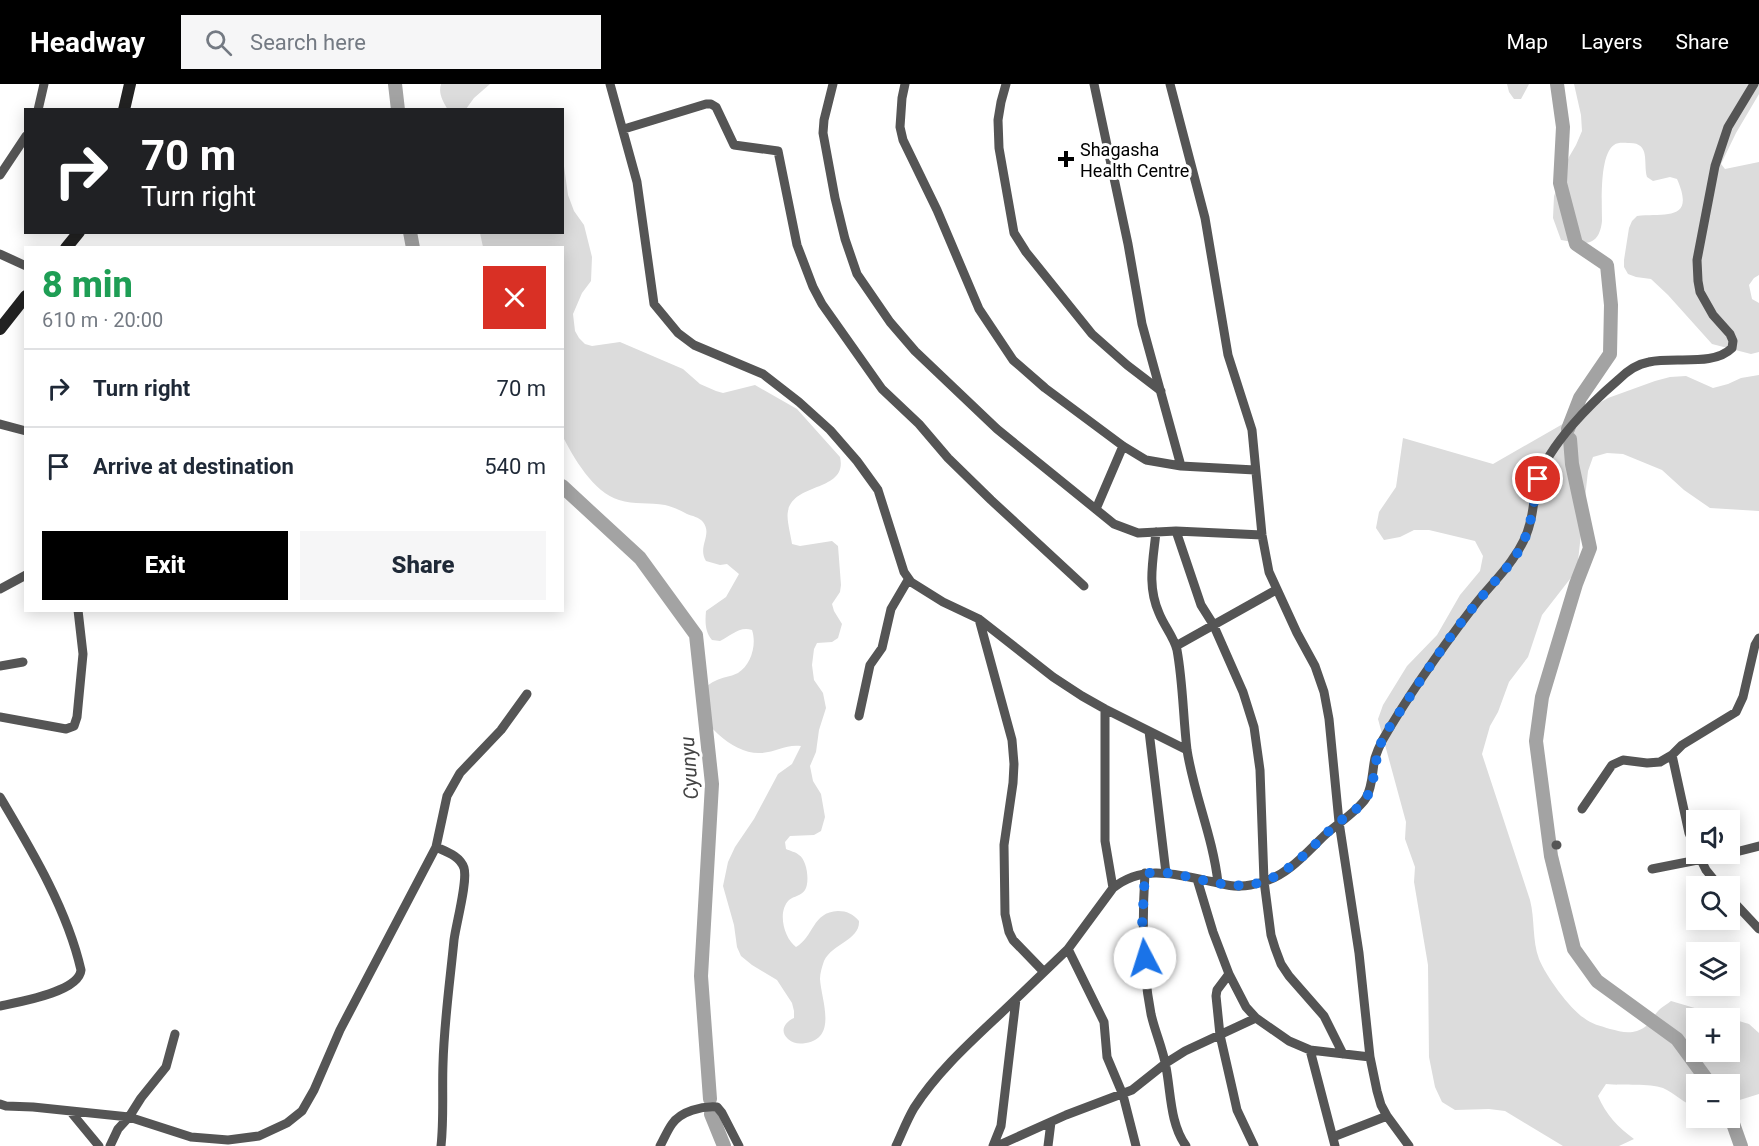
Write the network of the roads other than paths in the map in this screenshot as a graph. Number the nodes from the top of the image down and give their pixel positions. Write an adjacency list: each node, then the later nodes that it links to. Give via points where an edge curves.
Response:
1 (44, 84): 10 (street)
2 (130, 84): 11 (main road)
3 (610, 84): 12 (street)
4 (833, 84): 27 (street, via 823,133 835,198 857,274 915,351 997,429)
5 (905, 84): 24 (street, via 900,127 903,140 979,309 1012,360)
6 (1006, 84): 21 (street, via 998,120 999,148 1014,233 1092,334)
7 (1094, 84): 21 (street, via 1142,324)
8 (1170, 84): 26 (street, via 1205,218 1228,355 1252,430)
9 (1754, 84): 53 (street, via 1728,127 1714,166 1697,260 1700,292 1713,315 1730,333 1732,348 1726,354 1708,358 1650,361 1637,366 1598,397 1578,419 1559,442 1538,479 1530,524 1521,546 1437,655 1382,741 1365,800)
10 (38, 108)
11 (124, 108)
12 (624, 129): 32 (street, via 637,182 654,304 685,339 763,374 830,430 878,490); 33 (street, via 711,104 734,145 778,151 800,255 817,297 855,352 882,388 948,458)
13 (24, 139): 14 (street)
14 (0, 175)
15 (77, 234): 16 (main road)
16 (68, 246)
17 (0, 254): 18 (street)
18 (24, 265)
19 (24, 299): 20 (main road)
20 (0, 329)
21 (1161, 391): 25 (street)
22 (0, 424): 23 (street)
23 (24, 430)
24 (1123, 446): 25 (street, via 1146,460); 27 (street)
25 (1181, 465): 26 (street)
26 (1255, 470): 30 (street)
27 (1096, 509): 29 (street, via 1126,529)
28 (1176, 531): 29 (street); 30 (street); 38 (street, via 1200,605)
29 (1156, 532): 40 (street, via 1151,588)
30 (1262, 535): 35 (street)
31 (24, 576): 34 (street)
32 (908, 580): 37 (street); 45 (street, via 891,609 882,648 870,665)
33 (1084, 586)
34 (0, 589)
35 (1276, 590): 38 (street); 53 (street, via 1324,692)
36 (78, 612): 46 (street, via 82,654 74,726 66,729)
37 (979, 619): 44 (street, via 1053,677); 68 (street, via 1012,740 1013,783 1004,845 1005,914 1012,940)
38 (1213, 624): 40 (street); 62 (street, via 1248,705 1258,744)
39 (1759, 638): 49 (street, via 1736,712)
40 (1176, 646): 48 (street)
41 (23, 662): 42 (street)
42 (0, 666)
43 (527, 694): 55 (street, via 501,730 460,773 447,796)
44 (1105, 709): 47 (street); 64 (street, via 1105,841)
45 (859, 716)
46 (0, 717)
47 (1149, 731): 48 (street); 60 (street)
48 (1188, 750): 63 (street)
49 (1672, 755): 51 (street, via 1660,762 1623,760 1612,765); 52 (street)
50 (0, 797): 71 (street, via 69,929 81,970 69,986)
51 (1582, 809)
52 (1686, 818)
53 (1339, 822): 62 (street, via 1296,863); 77 (street)
54 (1759, 846): 56 (street)
55 (436, 847): 83 (street, via 302,1111 259,1136 228,1140 191,1137); 88 (street, via 451,853 465,870 443,1062)
56 (1740, 850)
57 (1686, 860): 58 (street)
58 (1652, 869)
59 (1145, 873): 60 (street); 64 (street); 78 (street, via 1142,926 1149,997)
60 (1166, 873): 61 (street)
61 (1197, 879): 63 (street); 69 (street)
62 (1264, 881): 63 (street, via 1241,886); 76 (street, via 1271,935 1281,964 1324,1016)
63 (1218, 883)
64 (1113, 888): 67 (street)
65 (1740, 909): 66 (street)
66 (1759, 929)
67 (1068, 948): 68 (street); 79 (street, via 1104,1022 1107,1057)
68 (1044, 972): 70 (street)
69 (1229, 974): 72 (street); 74 (street, via 1216,996)
70 (1016, 999): 91 (street, via 926,1092); 92 (street, via 1001,1126)
71 (0, 1006)
72 (1256, 1018): 74 (street); 75 (street)
73 (175, 1034): 83 (street, via 166,1067)
74 (1220, 1035): 78 (street); 96 (street, via 1237,1110)
75 (1310, 1050): 76 (street); 85 (street)
76 (1343, 1054): 77 (street)
77 (1370, 1057): 82 (street)
78 (1166, 1063): 79 (street); 95 (street, via 1176,1128)
79 (1123, 1095): 84 (street); 94 (street)
80 (0, 1104): 81 (street)
81 (70, 1111): 83 (street); 86 (street)
82 (1387, 1116): 85 (street); 97 (street)
83 (129, 1117): 87 (street)
84 (1051, 1122): 92 (street); 93 (street)
85 (1334, 1141)
86 (99, 1146)
87 (110, 1146)
88 (441, 1146)
89 (660, 1146): 90 (street, via 678,1118 711,1107 722,1113)
90 (739, 1146)
91 (896, 1146)
92 (995, 1146)
93 (1048, 1146)
94 (1136, 1146)
95 (1186, 1146)
96 (1254, 1146)
97 (1409, 1146)

